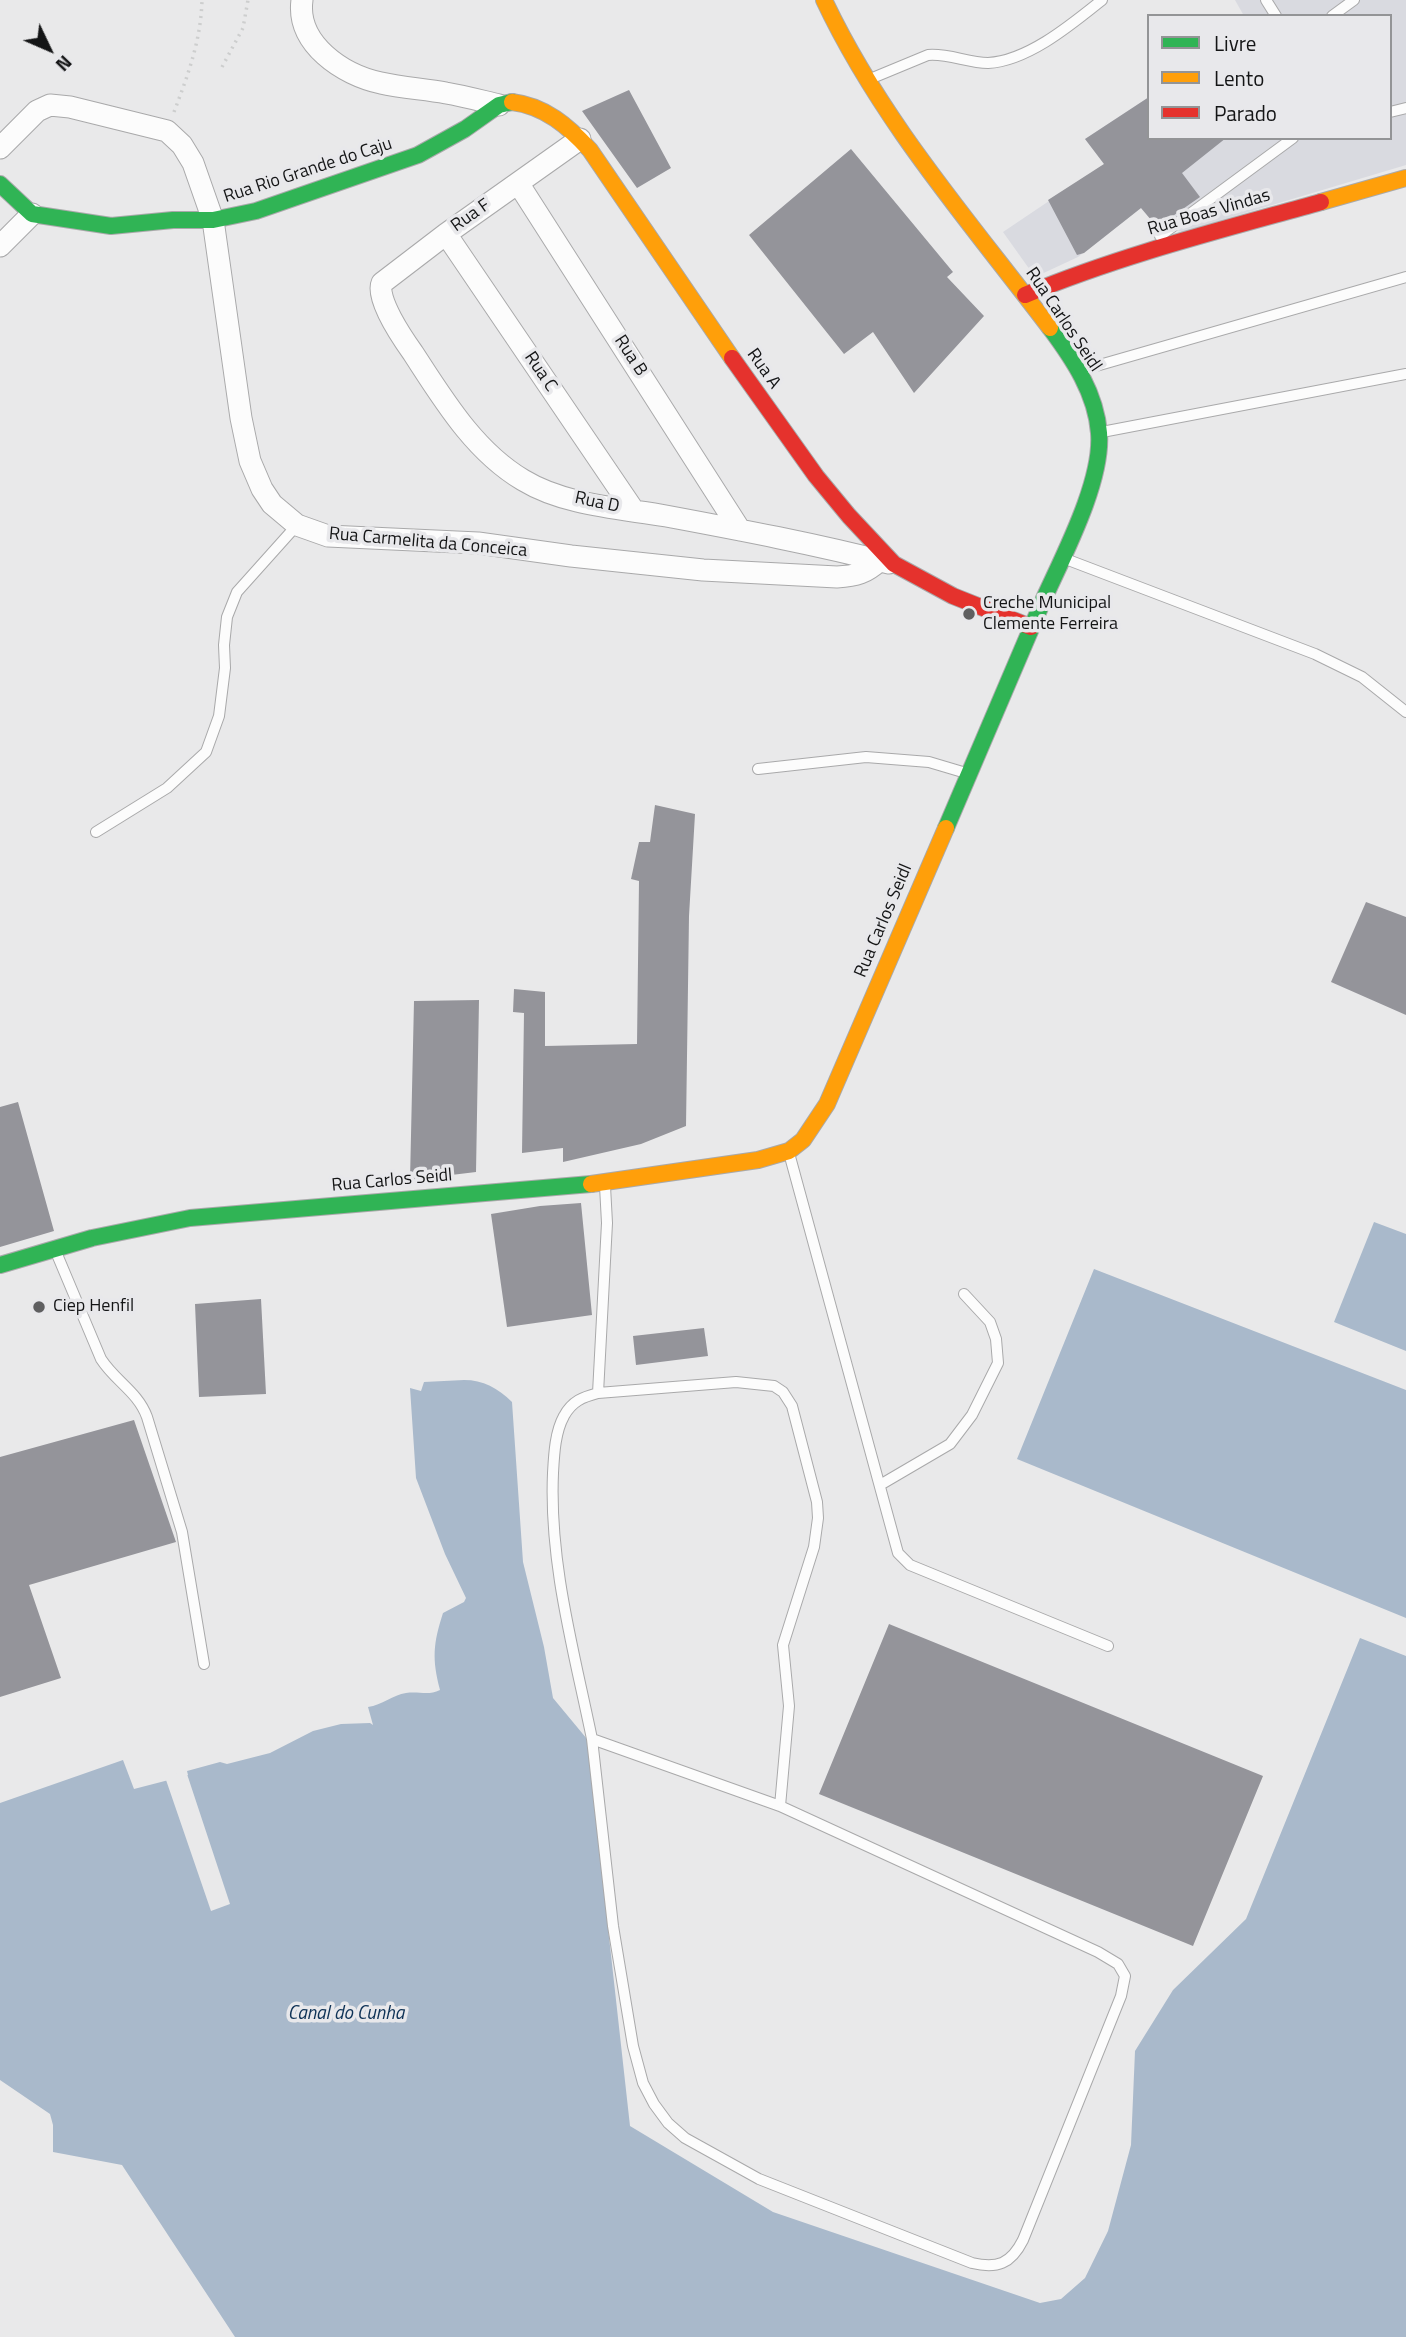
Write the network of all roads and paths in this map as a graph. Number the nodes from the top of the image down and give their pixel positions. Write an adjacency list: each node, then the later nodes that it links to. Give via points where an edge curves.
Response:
1 (202, 0): 11 (path, via 195,55)
2 (248, 0): 8 (path, via 243,28)
3 (302, 0): 10 (street, via 307,34 344,69 379,83)
4 (824, 0): 9 (street, Rua Carlos Seidl)
5 (1102, 0): 9 (lane, via 1068,28 1019,55 990,63 928,55)
6 (1354, 0): 7 (lane)
7 (1335, 14)
8 (222, 67)
9 (867, 80): 24 (street, Rua Carlos Seidl, via 922,162)
10 (499, 105): 12 (street, Rua A, via 513,102 539,108); 19 (street, Rua Rio Grande do Caju, via 418,155 256,211)
11 (167, 131): 14 (street, via 50,106 27,120); 19 (street, Rua Carmelita da Conceica, via 188,153)
12 (580, 139): 16 (street, Rua F); 33 (street, Rua A, via 816,476)
13 (1290, 140): 22 (lane)
14 (0, 148)
15 (1406, 178): 22 (street, Rua Boas Vindas)
16 (518, 183): 20 (street, Rua F); 31 (street, Rua B)
17 (0, 184): 18 (street)
18 (32, 214): 19 (street, Rua Rio Grande do Caju, via 111,226); 21 (street)
19 (213, 220): 30 (street, Rua Carmelita da Conceica, via 250,461 267,496)
20 (446, 234): 25 (street, Rua F, via 382,283 379,288); 29 (street, Rua C)
21 (0, 246)
22 (1135, 254): 24 (street, Rua Boas Vindas)
23 (1406, 277): 26 (lane)
24 (1025, 295): 26 (street, Rua Carlos Seidl)
25 (385, 305): 29 (street, Rua D, via 434,385 490,455 549,493)
26 (1079, 371): 28 (street, Rua Carlos Seidl)
27 (1406, 374): 28 (lane)
28 (1099, 433): 32 (street, Rua Carlos Seidl, via 1094,468)
29 (634, 511): 31 (street, Rua D)
30 (297, 525): 33 (street, Rua Carmelita da Conceica, via 328,536 478,543 703,570 857,576); 38 (lane, via 237,592 227,617 219,716 206,752 167,788)
31 (740, 530): 33 (street, Rua D)
32 (1062, 557): 34 (street, Rua Carlos Seidl); 35 (lane, via 1315,654 1362,677)
33 (887, 562): 34 (street, Rua A, via 953,596)
34 (1031, 627): 37 (street, Rua Carlos Seidl)
35 (1406, 712)
36 (758, 769): 37 (lane, via 866,757 929,762)
37 (968, 774): 39 (street, Rua Carlos Seidl, via 827,1104 803,1140)
38 (96, 832)
39 (789, 1151): 40 (street, Rua Carlos Seidl, via 758,1160); 45 (lane)
40 (605, 1183): 41 (street, Rua Carlos Seidl, via 190,1218); 44 (lane)
41 (55, 1249): 42 (street, Rua Carlos Seidl); 47 (lane, via 101,1359 142,1404 147,1417 182,1532)
42 (0, 1265)
43 (964, 1294): 45 (lane, via 990,1322 998,1363 972,1415 950,1444)
44 (598, 1393): 48 (lane, via 582,1397 563,1417 554,1457 552,1502 555,1558); 49 (lane, via 736,1382 774,1387 790,1401 818,1518 814,1547 783,1645 789,1706)
45 (880, 1485): 46 (lane, via 898,1553 910,1565)
46 (1108, 1646)
47 (204, 1664)
48 (592, 1739): 49 (lane); 49 (lane, via 628,2019 643,2083 668,2123 685,2138 759,2179 972,2263 1002,2264 1023,2240 1125,1976 1118,1964 1098,1952)
49 (780, 1806)

